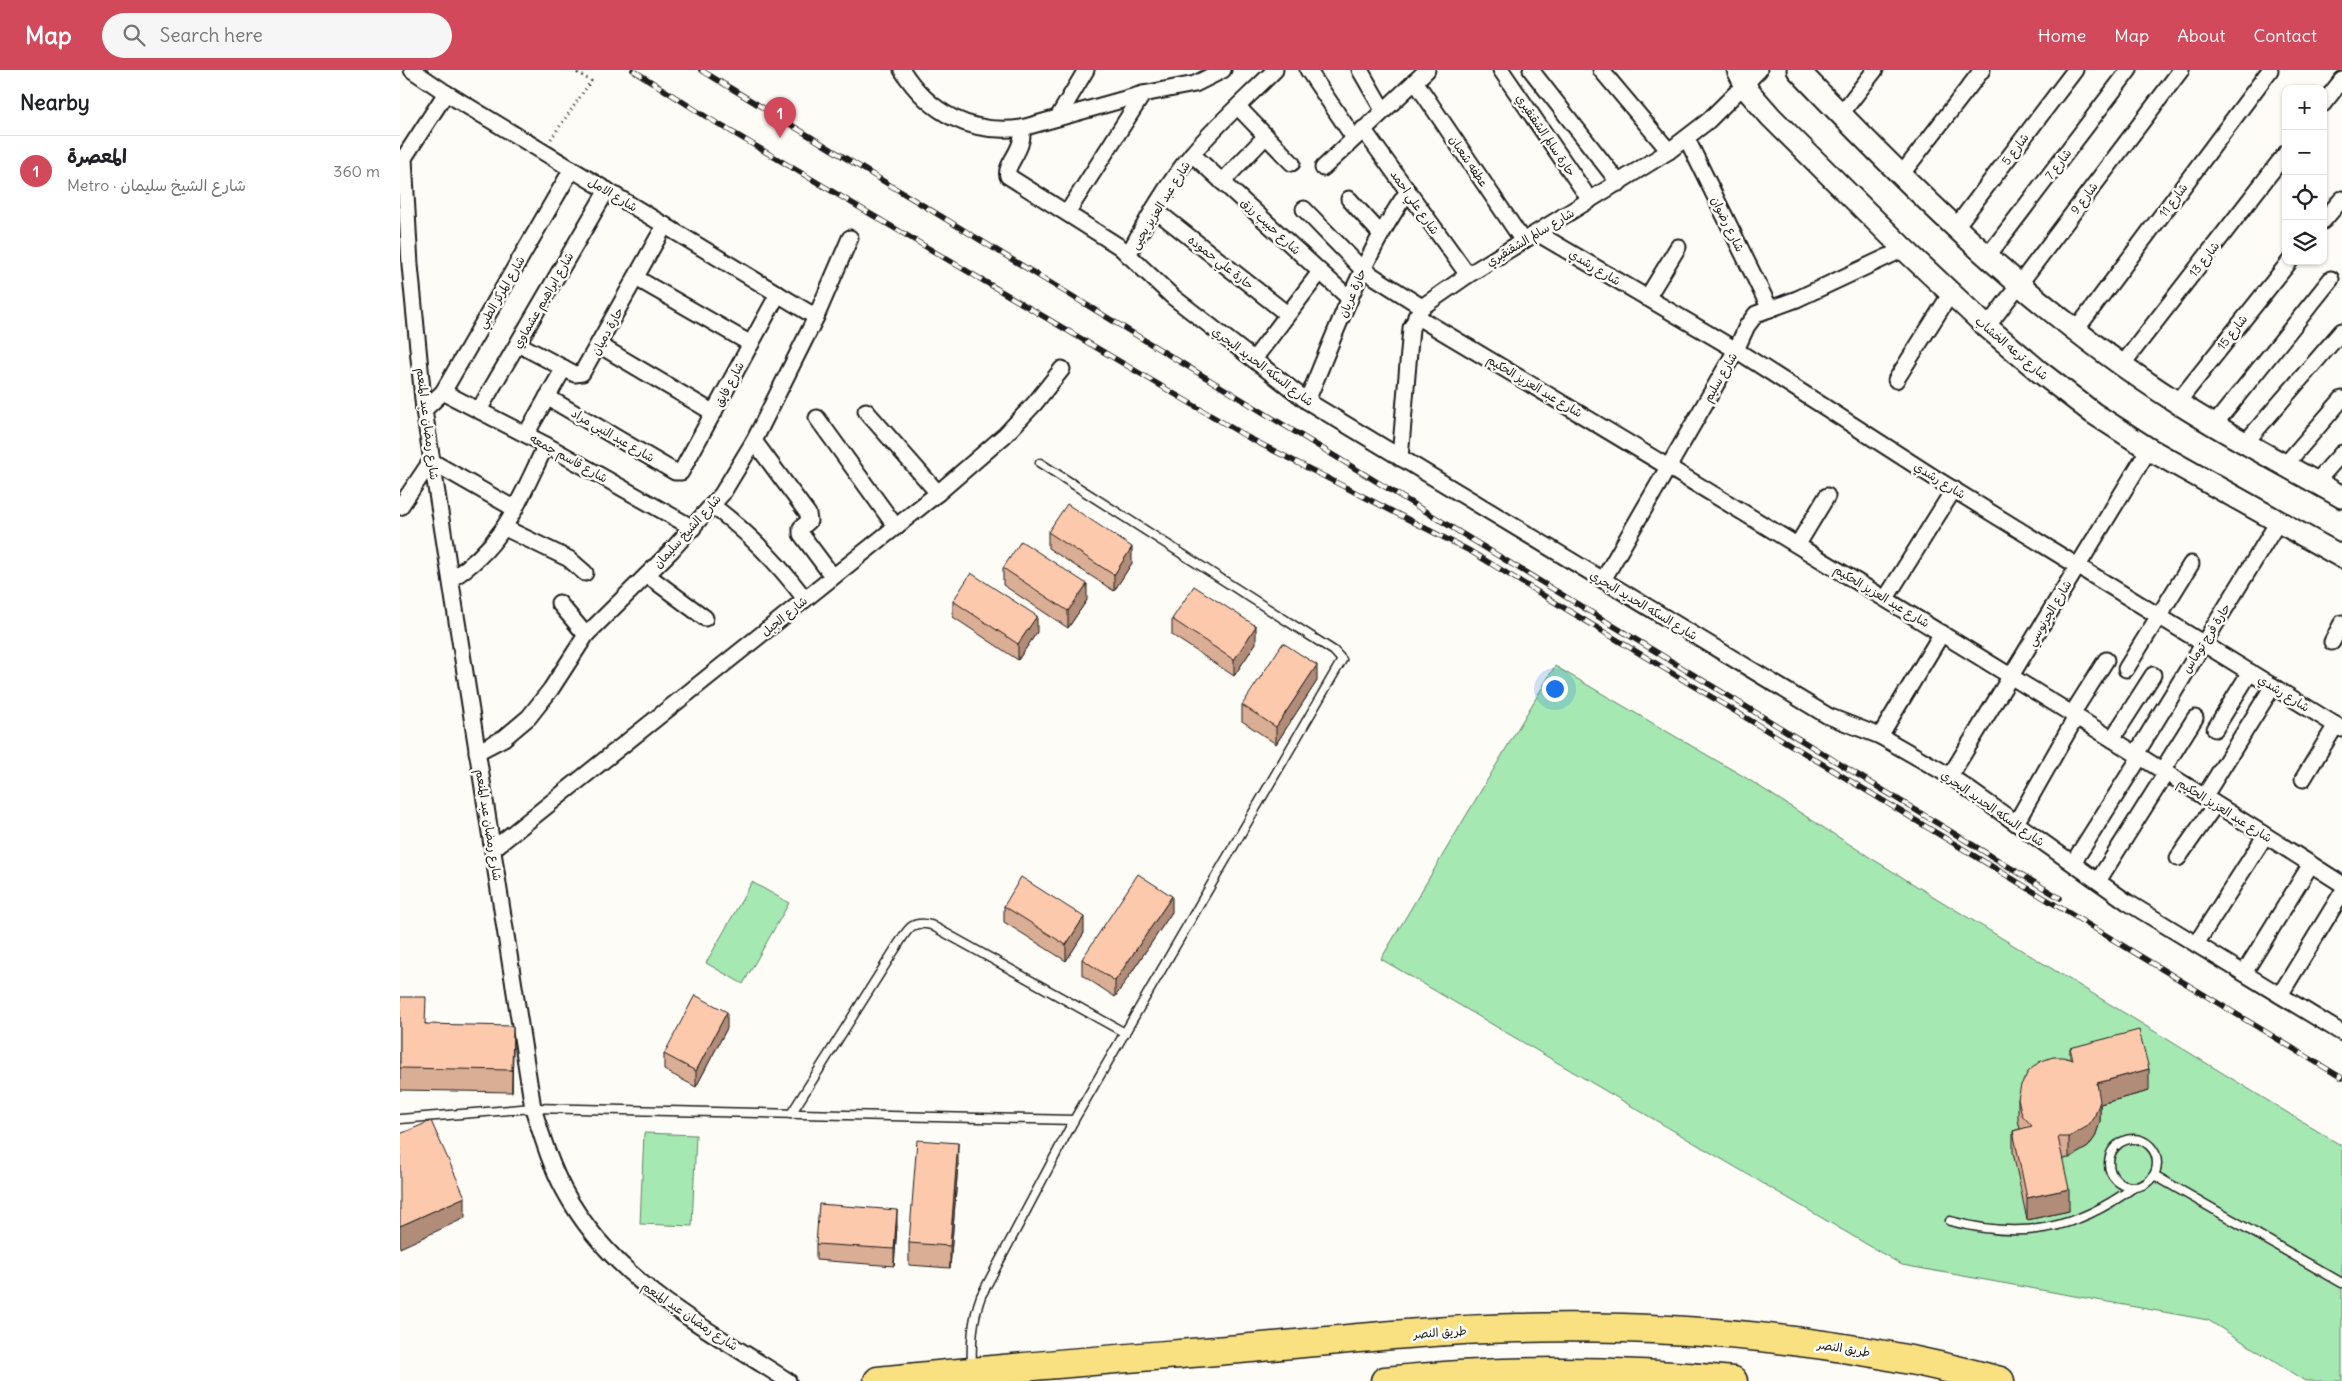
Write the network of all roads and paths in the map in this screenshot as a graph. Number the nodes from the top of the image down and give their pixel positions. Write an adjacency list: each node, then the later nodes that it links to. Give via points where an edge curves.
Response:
1 (412, 70): 23 (street, شارع الامل)
2 (902, 70): 30 (street, via 930,103 963,123 1002,131)
3 (1086, 70): 29 (street)
4 (1223, 70): 24 (street, via 1195,84)
5 (1275, 70): 26 (street, شارع عبد العزيز يحيى)
6 (1308, 70): 31 (street, شارع علي احمد)
7 (1360, 70): 27 (street)
8 (1427, 70): 22 (street)
9 (1502, 70): 49 (street, حارة سالم الشقنقيري)
10 (1532, 70): 44 (street)
11 (1601, 70): 34 (street)
12 (1798, 70): 28 (street)
13 (1875, 70): 28 (street)
14 (1982, 70): 42 (street)
15 (2075, 70): 55 (street, شارع 5)
16 (2129, 70): 63 (street, شارع 7)
17 (2181, 70): 72 (street, شارع 9)
18 (2270, 70): 82 (street, شارع 11)
19 (579, 72): 35 (path, via 591,81)
20 (1747, 75): 33 (street, شارع سالم الشقنقيري); 61 (street, شارع ترعه الخشاب, via 1771,117)
21 (2342, 80): 25 (street)
22 (1415, 81): 27 (street); 59 (street, عطفه شعبان)
23 (446, 93): 35 (street, شارع الامل); 38 (street)
24 (1143, 94): 29 (street); 52 (street)
25 (2327, 99)
26 (1238, 107): 32 (street); 36 (street, شارع عبد العزيز يحيى)
27 (1383, 110): 31 (street)
28 (1841, 114): 42 (street)
29 (1058, 117): 30 (street)
30 (1022, 128): 52 (street, شارع السكه الحديد البحري, via 1022,143 1007,174)
31 (1359, 133): 40 (street); 46 (street, شارع علي احمد)
32 (1266, 136): 39 (street); 43 (street)
33 (1686, 139): 34 (street, شارع سالم الشقنقيري); 77 (street, شارع رضوان)
34 (1669, 151): 44 (street, شارع سالم الشقنقيري)
35 (542, 152): 41 (street, شارع الامل)
36 (1192, 154): 43 (street, شارع حبيب رزق); 50 (street, شارع عبد العزيز يحيى)
37 (2282, 157): 89 (street, شارع 13)
38 (402, 161): 64 (street, شارع رمضان عبد المنعم)
39 (1292, 163)
40 (1323, 168)
41 (572, 169): 45 (street, شارع الامل); 93 (street, شارع المركز الطبي)
42 (1901, 175): 55 (street)
43 (1222, 182): 67 (street, شارع حبيب رزق)
44 (1618, 183): 49 (street, شارع سالم الشقنقيري)
45 (607, 190): 54 (street, شارع الامل); 84 (street, شارع ابراهيم عشماوي)
46 (1408, 191): 57 (street, حارة عريان); 68 (street, شارع علي احمد)
47 (1349, 199): 57 (street)
48 (2342, 199): 53 (street)
49 (1590, 200): 56 (street, شارع سالم الشقنقيري)
50 (1154, 209): 62 (street, شارع عبد العزيز يحيى); 79 (street, حارة علي حموده)
51 (1304, 209): 66 (street, شارع عبد العزيز الحكيم)
52 (1067, 213): 62 (street, شارع السكه الحديد البحري)
53 (2324, 220)
54 (665, 226): 69 (street, حارة دميان); 74 (street, شارع الامل)
55 (1955, 228): 63 (street)
56 (1537, 233): 59 (street, شارع سالم الشقنقيري); 75 (street, شارع رشدي)
57 (1380, 234): 66 (street, حارة عريان)
58 (850, 238): 80 (street, شارع الشيخ سليمان)
59 (1523, 241): 68 (street, شارع سالم الشقنقيري)
60 (1678, 247): 75 (street)
61 (1904, 249): 73 (street, شارع ترعه الخشاب); 77 (street, شارع سليم, via 1797,300)
62 (1128, 255): 88 (street, شارع السكه الحديد البحري, via 1173,297)
63 (1988, 257): 72 (street)
64 (410, 265): 71 (street); 98 (street, شارع رمضان عبد المنعم)
65 (2287, 265): 97 (street, شارع 15)
66 (1362, 269): 76 (street, حارة عريان); 78 (street, شارع عبد العزيز الحكيم)
67 (1320, 272): 76 (street, شارع حبيب رزق); 79 (street)
68 (1468, 275): 78 (street, شارع سالم الشقنقيري)
69 (636, 278): 85 (street); 86 (street, حارة دميان)
70 (2331, 279): 103 (street)
71 (400, 282)
72 (2018, 285): 81 (street, شارع 9); 82 (street)
73 (1951, 293): 81 (street, شارع ترعه الخشاب); 92 (street)
74 (778, 294): 80 (street, شارع الامل); 85 (street, شارع فايق)
75 (1647, 298): 87 (street, شارع رشدي)
76 (1350, 299): 96 (street, حارة عريان)
77 (1770, 309): 87 (street, شارع سليم, via 1751,320)
78 (1419, 311): 110 (street, via 1411,328); 114 (street, شارع عبد العزيز الحكيم)
79 (1287, 314): 88 (street)
80 (816, 317): 105 (street, شارع الشيخ سليمان)
81 (1987, 327): 108 (street, شارع ترعه الخشاب, via 2093,413)
82 (2076, 330): 89 (street)
83 (2342, 331): 106 (street)
84 (518, 344): 90 (street, حارة دميان); 99 (street, شارع ابراهيم عشماوي)
85 (751, 344): 101 (street, شارع فايق)
86 (599, 346): 90 (street, حارة دميان, via 582,373 575,374); 101 (street)
87 (1736, 350): 114 (street, شارع سليم); 117 (street, شارع رشدي)
88 (1254, 359): 96 (street, شارع السكه الحديد البحري)
89 (2122, 365): 97 (street)
90 (564, 368): 94 (street)
91 (1062, 369): 118 (street, شارع الجبل, via 1005,435)
92 (1896, 380)
93 (443, 392): 98 (street, شارع المركز الطبي); 99 (street, شارع قاسم جمعه)
94 (547, 397): 104 (street); 115 (street, شارع عبد النبي مراد)
95 (2342, 399): 113 (street)
96 (1307, 401): 110 (street, شارع السكه الحديد البحري)
97 (2177, 403): 103 (street)
98 (424, 410): 111 (street, شارع رمضان عبد المنعم)
99 (479, 410): 104 (street, شارع قاسم جمعه)
100 (866, 412): 118 (street)
101 (714, 413): 115 (street, شارع فايق)
102 (817, 418): 125 (street)
103 (2214, 425): 106 (street)
104 (526, 434): 107 (street, شارع قاسم جمعه)
105 (754, 441): 121 (street, شارع الشيخ سليمان, via 740,468); 134 (street, via 807,512 809,518 801,528 801,534)
106 (2245, 443): 113 (street)
107 (546, 445): 123 (street); 127 (street, شارع قاسم جمعه)
108 (2149, 449): 124 (street, شارع ترعه الخشاب); 131 (street, شارع الجرنوسي)
109 (2342, 453): 116 (street)
110 (1400, 458): 136 (street, شارع السكه الحديد البحري)
111 (432, 461): 122 (street); 123 (street); 135 (street, شارع رمضان عبد المنعم)
112 (1040, 463): 177 (lane, via 1334,651 1342,660)
113 (2285, 464): 116 (street)
114 (1670, 466): 128 (street, شارع عبد العزيز الحكيم); 136 (street, شارع سليم)
115 (678, 473)
116 (2316, 482): 120 (street)
117 (1954, 489): 131 (street, شارع رشدي); 137 (street)
118 (938, 493): 125 (street, شارع الجبل)
119 (1828, 496): 128 (street)
120 (2342, 497)
121 (713, 506): 127 (street, شارع الشيخ سليمان); 138 (street, via 764,550)
122 (400, 507)
123 (515, 509): 126 (street)
124 (2278, 522): 129 (street, شارع ترعه الخشاب); 146 (street, حارة فرج توماس)
125 (896, 527): 134 (street, شارع الجبل)
126 (505, 528): 132 (street, via 569,559); 135 (street, via 481,557)
127 (693, 528): 133 (street, شارع الشيخ سليمان)
128 (1798, 544): 137 (street, شارع عبد العزيز الحكيم)
129 (2342, 557)
130 (2191, 564): 140 (street)
131 (2078, 566): 140 (street, شارع رشدي); 151 (street, شارع الجرنوسي)
132 (585, 573)
133 (647, 575): 141 (street); 144 (street, شارع الشيخ سليمان)
134 (833, 577): 138 (street, شارع الجبل)
135 (451, 579): 159 (street, شارع رمضان عبد المنعم)
136 (1603, 580): 157 (street, شارع السكه الحديد البحري, via 1828,716)
137 (1886, 598): 143 (street, شارع عبد العزيز الحكيم)
138 (805, 599): 167 (street, شارع الجبل)
139 (558, 603): 144 (street)
140 (2159, 616): 146 (street, شارع رشدي); 148 (street)
141 (705, 618)
142 (2342, 623): 145 (street)
143 (1942, 633): 151 (street, شارع عبد العزيز الحكيم); 157 (street)
144 (586, 635): 159 (street, شارع الشيخ سليمان, via 530,717 504,738)
145 (2332, 642)
146 (2203, 643): 149 (street, شارع رشدي); 160 (street, حارة فرج توماس)
147 (2106, 660): 153 (street)
148 (2126, 669)
149 (2250, 672): 152 (street, شارع رشدي); 156 (street)
150 (2153, 675): 158 (street)
151 (2011, 676): 153 (street, شارع عبد العزيز الحكيم); 162 (street, شارع الجرنوسي)
152 (2273, 686): 155 (street, شارع رشدي); 164 (street)
153 (2074, 715): 158 (street, شارع عبد العزيز الحكيم); 165 (street)
154 (2195, 718): 161 (street)
155 (2339, 727): 163 (street)
156 (2214, 729)
157 (1880, 736): 162 (street, شارع السكه الحديد البحري)
158 (2112, 739): 160 (street, شارع عبد العزيز الحكيم)
159 (478, 752): 167 (street, شارع رمضان عبد المنعم)
160 (2138, 756): 161 (street, شارع عبد العزيز الحكيم); 169 (street, حارة فرج توماس)
161 (2164, 772): 164 (street, شارع عبد العزيز الحكيم); 171 (street)
162 (1950, 776): 165 (street, شارع السكه الحديد البحري)
163 (2303, 779)
164 (2210, 801): 166 (street, شارع عبد العزيز الحكيم); 168 (street)
165 (2016, 823): 169 (street, شارع السكه الحديد البحري)
166 (2265, 836): 170 (street, شارع عبد العزيز الحكيم); 174 (street)
167 (493, 849): 179 (street, شارع رمضان عبد المنعم)
168 (2178, 858)
169 (2073, 864): 171 (street, شارع السكه الحديد البحري)
170 (2310, 864): 172 (street, شارع عبد العزيز الحكيم); 175 (street)
171 (2098, 881): 174 (street, شارع السكه الحديد البحري)
172 (2342, 884)
173 (2342, 892): 176 (street)
174 (2196, 944): 175 (street, شارع السكه الحديد البحري)
175 (2244, 973): 176 (street, شارع السكه الحديد البحري)
176 (2280, 995): 178 (street, شارع السكه الحديد البحري)
177 (1125, 1033): 180 (lane, via 931,925 920,922 912,926 898,943); 182 (lane)
178 (2342, 1034)
179 (533, 1108): 180 (lane); 181 (lane); 189 (street, شارع رمضان عبد المنعم, via 546,1150 564,1191 588,1228 616,1261 649,1291)
180 (791, 1114): 182 (lane)
181 (400, 1119)
182 (1074, 1120): 187 (lane, via 981,1296 972,1333)
183 (2154, 1175): 184 (lane, via 2146,1184); 184 (lane, via 2155,1153 2148,1144 2138,1139 2126,1140 2116,1146 2110,1156 2109,1167 2114,1178 2123,1185); 186 (lane)
184 (2134, 1187): 185 (lane, via 2111,1204 2060,1226 2004,1232)
185 (1950, 1221)
186 (2342, 1282)
187 (972, 1376): 188 (highway, طريق النصر); 192 (highway, طريق النصر, via 1424,1332 1607,1328 1790,1340 1881,1354)
188 (892, 1380)
189 (788, 1381)
190 (1385, 1381): 191 (highway, via 1478,1374 1557,1373 1635,1374)
191 (1733, 1381)
192 (2000, 1381)

